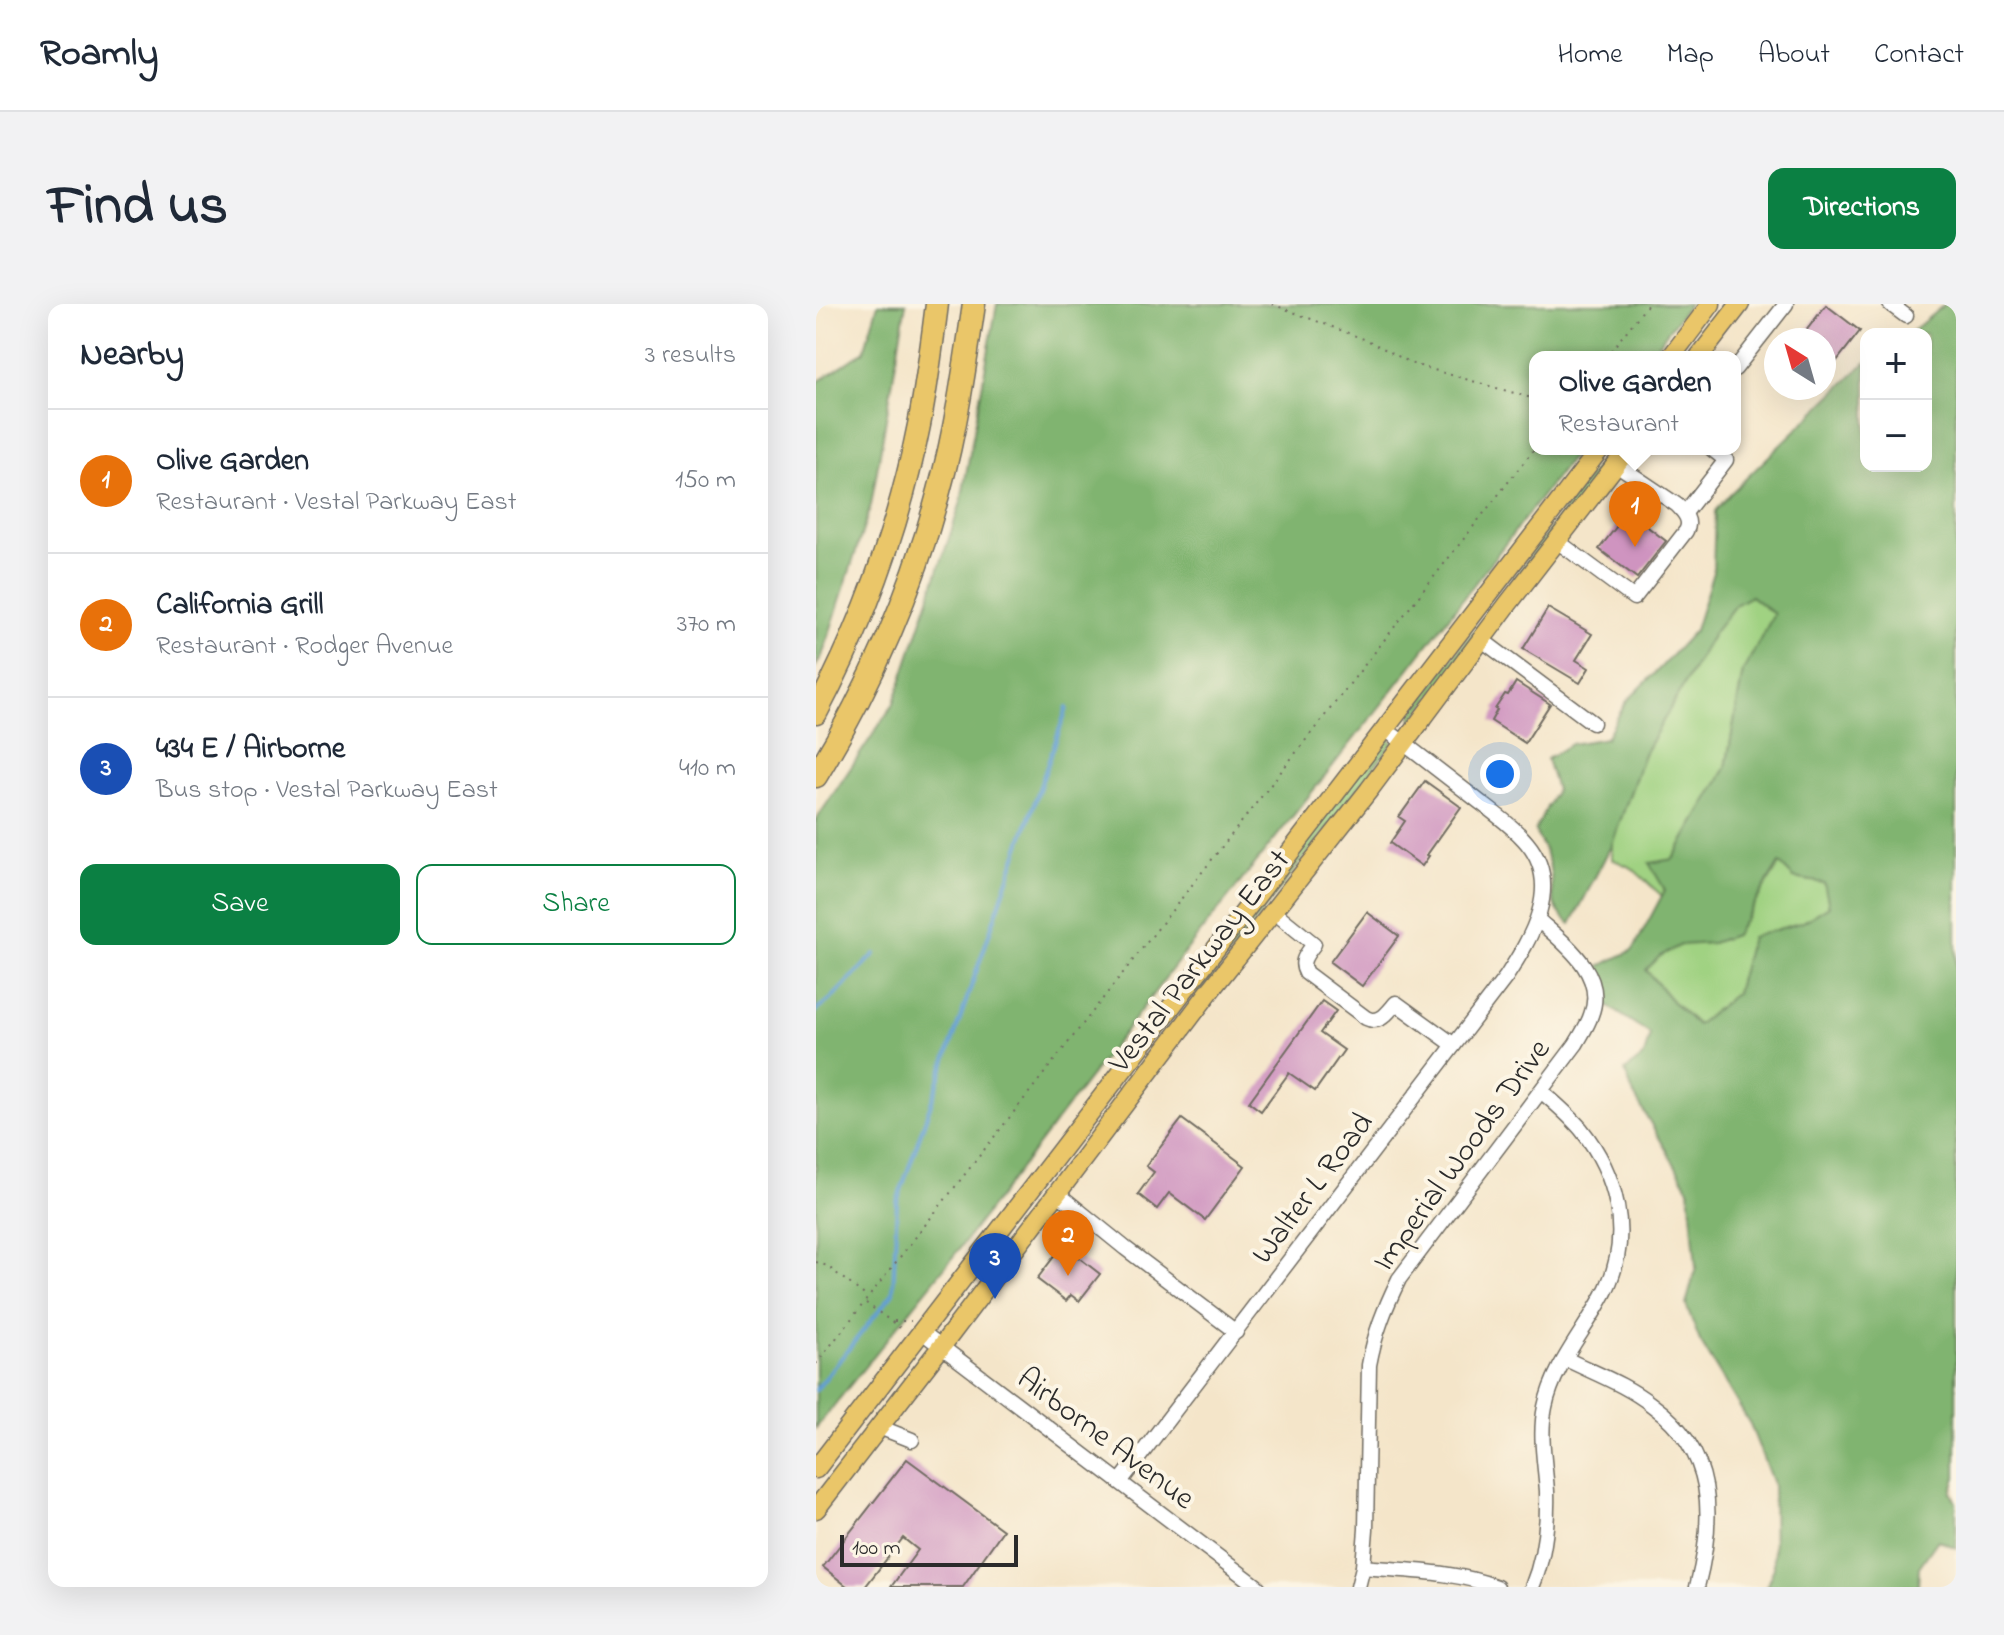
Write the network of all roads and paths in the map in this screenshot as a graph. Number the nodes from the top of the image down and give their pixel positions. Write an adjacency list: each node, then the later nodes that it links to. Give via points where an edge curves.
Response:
1 (937, 304): 23 (highway, via 919,424 896,519 856,631)
2 (974, 304): 27 (highway, via 948,454 910,584 871,676)
3 (1272, 304): 14 (path, via 1413,364)
4 (1648, 304): 10 (path)
5 (1711, 304): 11 (main road)
6 (1740, 304): 12 (main road)
7 (1786, 304): 13 (street)
8 (1890, 304): 9 (street)
9 (1906, 316)
10 (1611, 351)
11 (1676, 351)
12 (1704, 351)
13 (1741, 361)
14 (1529, 397)
15 (1530, 455): 34 (path)
16 (1595, 455): 25 (main road, Vestal Parkway East)
17 (1623, 455): 19 (main road, Vestal Parkway East)
18 (1720, 455): 20 (street, via 1726,460)
19 (1616, 464): 20 (street); 21 (main road, Vestal Parkway East)
20 (1685, 513): 21 (street, via 1688,527 1634,598)
21 (1557, 541): 22 (main road, Vestal Parkway East)
22 (1482, 640): 24 (street); 26 (main road, Vestal Parkway East)
23 (816, 713)
24 (1593, 723)
25 (1384, 728): 26 (street); 37 (main road, Vestal Parkway East)
26 (1404, 743): 28 (main road, Vestal Parkway East); 29 (street, via 1529,845 1541,870)
27 (816, 776)
28 (1273, 911): 30 (street, via 1314,944 1303,959 1306,973 1366,1018 1378,1020 1396,1003); 32 (main road, Vestal Parkway East)
29 (1538, 920): 30 (street, Walter L Road, via 1506,977); 31 (street, Imperial Woods Drive, via 1586,969 1594,1001 1576,1044)
30 (1454, 1045): 38 (street, Walter L Road)
31 (1541, 1091): 40 (street, via 1592,1143 1608,1175 1620,1223 1621,1242 1607,1288); 47 (street, Imperial Woods Drive, via 1399,1279 1382,1314 1369,1365)
32 (1057, 1193): 38 (street); 39 (main road, Vestal Parkway East)
33 (816, 1262): 34 (path)
34 (868, 1298): 35 (path)
35 (865, 1302): 36 (path); 41 (path)
36 (891, 1321): 37 (path); 37 (path)
37 (915, 1329): 39 (street, Airborne Avenue); 44 (main road, Vestal Parkway East)
38 (1236, 1332): 45 (street, Walter L Road)
39 (941, 1347): 42 (main road, Vestal Parkway East); 45 (street, Airborne Avenue)
40 (1566, 1359): 51 (street, via 1545,1408 1547,1513); 52 (street, via 1650,1402 1688,1440 1702,1471 1708,1508)
41 (816, 1364)
42 (879, 1427): 43 (street); 46 (main road, Vestal Parkway East)
43 (912, 1440)
44 (816, 1469)
45 (1120, 1482): 48 (street, Airborne Avenue)
46 (816, 1509)
47 (1363, 1567): 49 (street, Imperial Woods Drive); 50 (street, via 1454,1575)
48 (1258, 1587)
49 (1358, 1587)
50 (1497, 1587)
51 (1532, 1587)
52 (1697, 1587)

